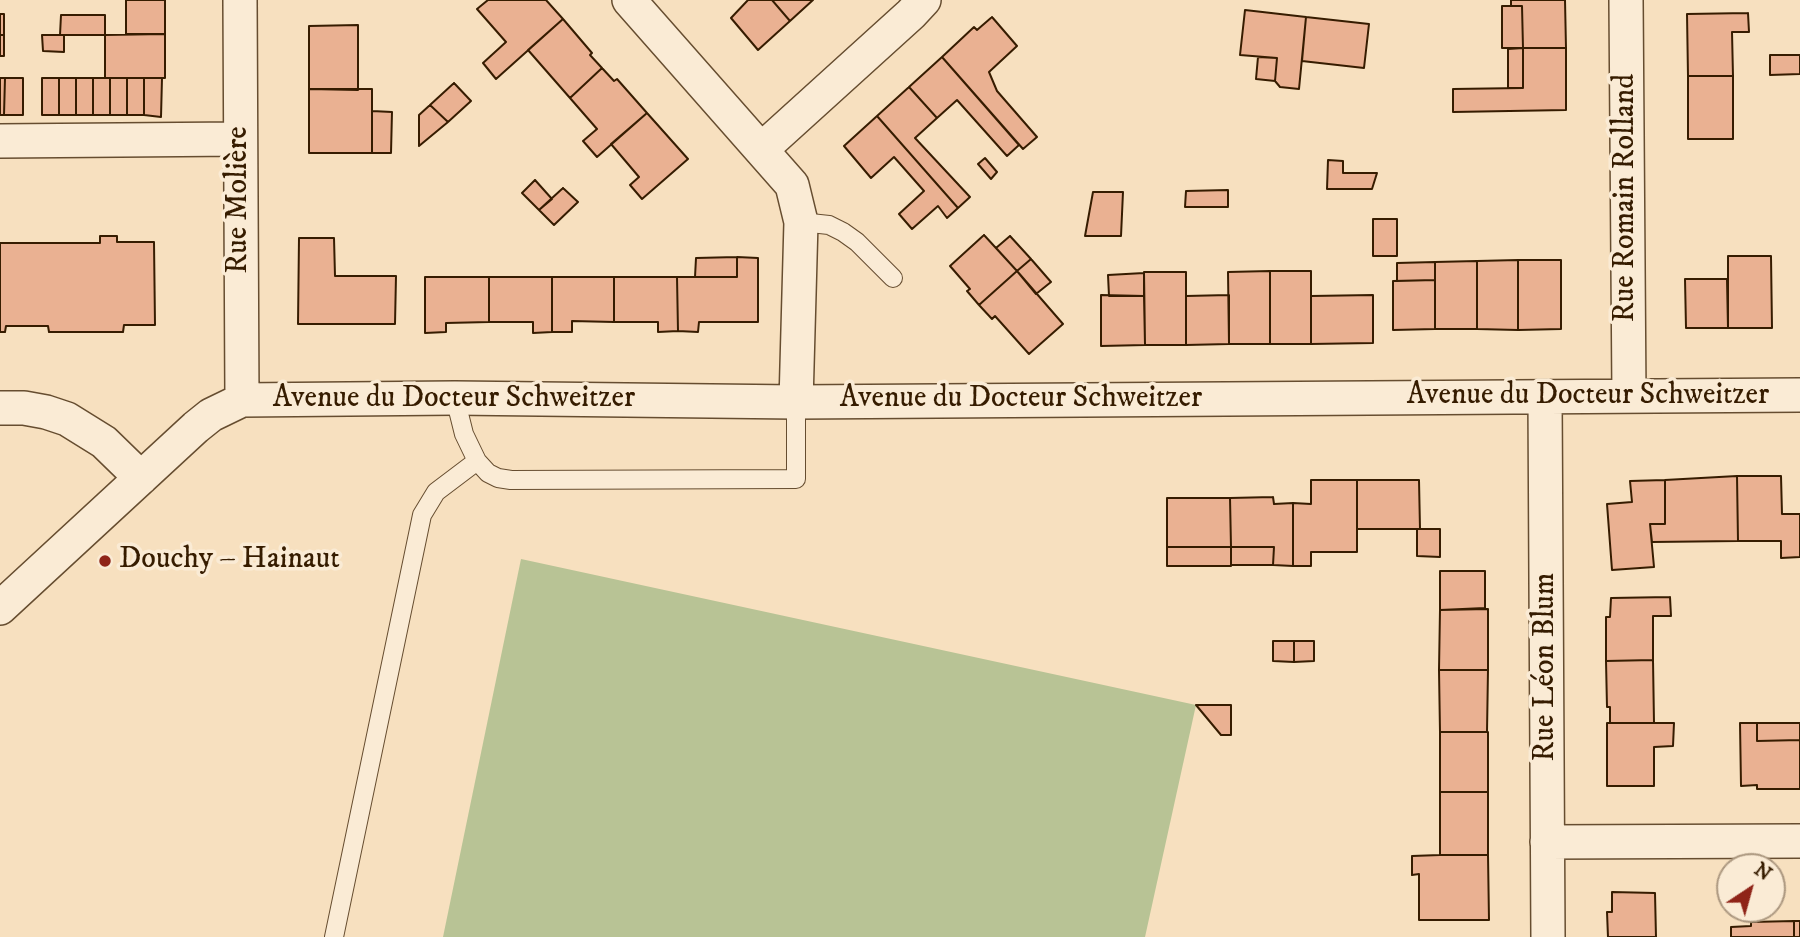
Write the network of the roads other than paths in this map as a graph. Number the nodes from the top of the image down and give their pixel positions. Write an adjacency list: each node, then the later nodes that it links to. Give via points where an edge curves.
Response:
1 (240, 0): 5 (street, Rue Molière)
2 (629, 0): 7 (street)
3 (924, 0): 7 (street)
4 (1626, 0): 11 (street, Rue Romain Rolland)
5 (240, 139): 6 (street); 14 (street, Rue Molière)
6 (0, 141)
7 (762, 149): 8 (street, via 792,185)
8 (801, 222): 9 (lane, via 829,225 843,232); 15 (street)
9 (893, 278)
10 (1800, 395): 11 (street, Avenue du Docteur Schweitzer)
11 (1629, 396): 12 (street, Avenue du Docteur Schweitzer)
12 (1545, 397): 15 (street, Avenue du Docteur Schweitzer); 21 (street, Rue Léon Blum)
13 (455, 398): 14 (street, Avenue du Docteur Schweitzer); 15 (street, Avenue du Docteur Schweitzer); 17 (lane)
14 (242, 400): 18 (street, via 211,415)
15 (796, 401): 17 (lane, via 796,479 511,480 488,474)
16 (0, 408): 18 (street, via 24,408 67,419 104,442)
17 (477, 461): 22 (lane, via 436,492 422,515)
18 (141, 478): 19 (street)
19 (0, 608)
20 (1800, 841): 21 (street)
21 (1547, 842): 23 (street, Rue Léon Blum)
22 (334, 937)
23 (1548, 937)

